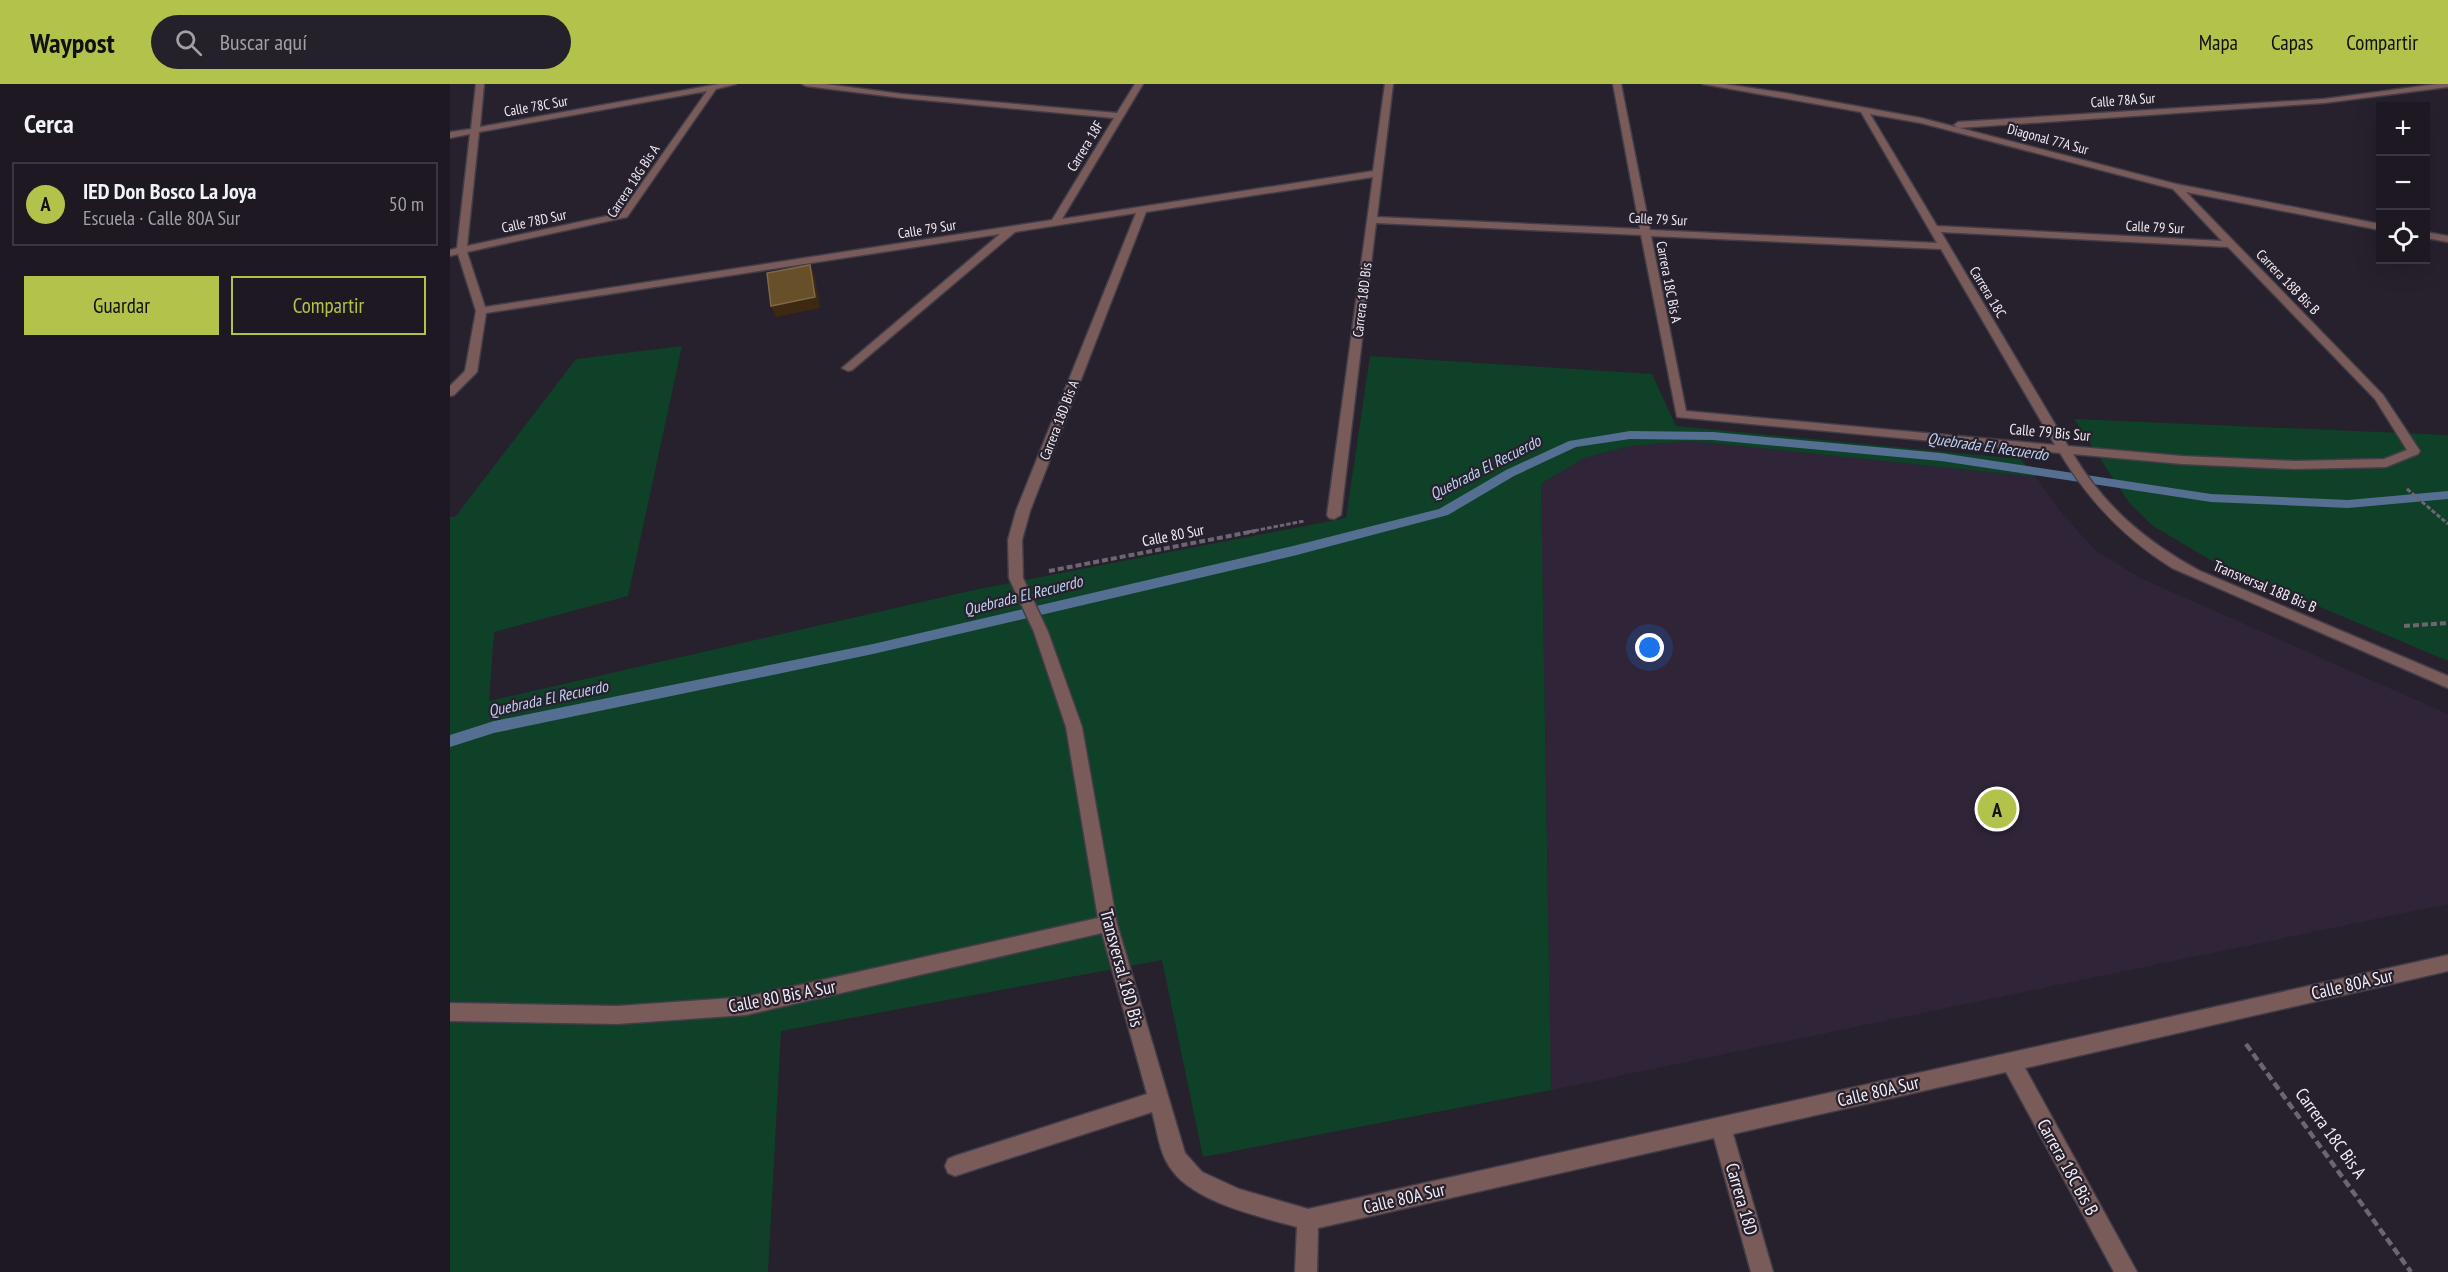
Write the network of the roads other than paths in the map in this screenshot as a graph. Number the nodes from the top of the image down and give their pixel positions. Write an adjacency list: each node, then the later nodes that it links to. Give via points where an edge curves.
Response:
1 (480, 84): 14 (street)
2 (732, 84): 10 (street, Calle 78C Sur)
3 (806, 84): 12 (street)
4 (1139, 84): 12 (street, Carrera 18F)
5 (1389, 84): 16 (street, Carrera 18D Bis)
6 (1617, 84): 25 (street, Carrera 18C Bis A)
7 (1707, 84): 9 (street, Diagonal 77A Sur)
8 (2448, 85): 13 (street, Calle 78A Sur, via 2324,101)
9 (1744, 86): 11 (street, Diagonal 77A Sur)
10 (712, 88): 14 (street, Calle 78C Sur); 19 (street, Carrera 18G Bis A)
11 (1863, 109): 13 (street, Diagonal 77A Sur); 23 (street, Carrera 18C)
12 (1119, 116): 21 (street, Carrera 18F)
13 (1944, 126): 17 (street, Diagonal 77A Sur)
14 (474, 130): 15 (street, Calle 78C Sur); 30 (street)
15 (450, 135)
16 (1378, 173): 18 (street, Calle 79 Sur); 20 (street, Carrera 18D Bis)
17 (2176, 187): 22 (street, Diagonal 77A Sur); 28 (street, Carrera 18B Bis B)
18 (1142, 210): 21 (street, Calle 79 Sur); 42 (street, Carrera 18D Bis A, via 1015,540 1016,578)
19 (624, 215): 30 (street, Calle 78D Sur)
20 (1372, 220): 25 (street, Calle 79 Sur); 41 (street, Carrera 18D Bis)
21 (1055, 223): 24 (street, Calle 79 Sur)
22 (2376, 226)
23 (1934, 229): 28 (street, Calle 79 Sur); 29 (street, Carrera 18C)
24 (1012, 230): 32 (street, Calle 79 Sur); 33 (street)
25 (1646, 232): 29 (street, Calle 79 Sur); 37 (street, Carrera 18C Bis A)
26 (2430, 236): 27 (street)
27 (2448, 239)
28 (2231, 244): 39 (street, Carrera 18B Bis B, via 2379,397)
29 (1944, 246): 38 (street, Carrera 18C)
30 (462, 250): 31 (street, Calle 78D Sur); 32 (street)
31 (450, 253)
32 (481, 311): 34 (street)
33 (848, 368)
34 (471, 372): 35 (street); 36 (street)
35 (450, 377)
36 (450, 393)
37 (1681, 414): 38 (street, Calle 79 Bis Sur)
38 (2065, 450): 39 (street, Calle 79 Bis Sur, via 2295,465 2386,463); 40 (street, Carrera 18C)
39 (2414, 451)
40 (2089, 490): 43 (street, Transversal 18B Bis B, via 2133,536 2166,559)
41 (1334, 515)
42 (1041, 632): 44 (street, Transversal 18D Bis, via 1074,727)
43 (2448, 682)
44 (1108, 924): 46 (street, Calle 80 Bis A Sur, via 746,1006 617,1015); 48 (street, Transversal 18D Bis)
45 (2448, 963): 47 (street, Calle 80A Sur)
46 (450, 1012)
47 (2011, 1061): 49 (street, Calle 80A Sur); 54 (street, Carrera 18C Bis B)
48 (1159, 1100): 50 (street); 51 (street, Transversal 18D Bis, via 1176,1159 1195,1179 1237,1199)
49 (1721, 1126): 51 (street, Calle 80A Sur); 53 (street, Carrera 18D)
50 (955, 1166)
51 (1308, 1220): 52 (street)
52 (1306, 1272)
53 (1762, 1272)
54 (2126, 1272)

